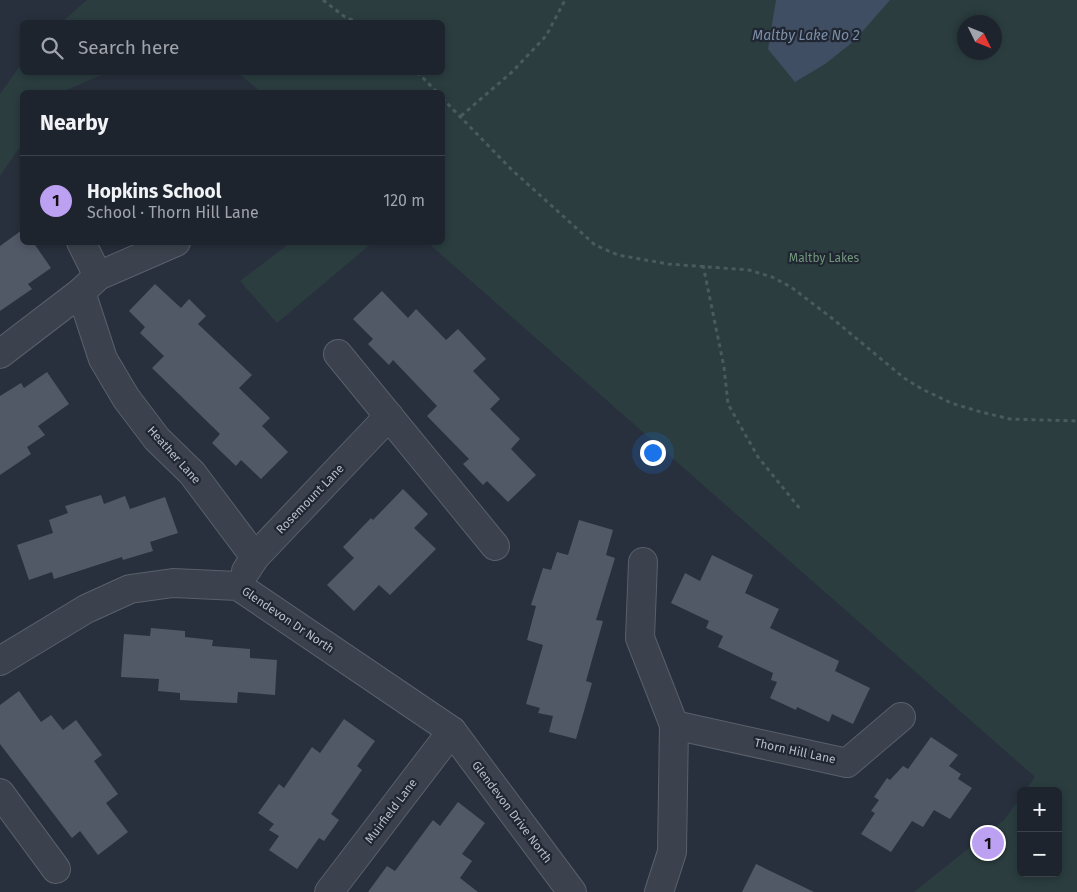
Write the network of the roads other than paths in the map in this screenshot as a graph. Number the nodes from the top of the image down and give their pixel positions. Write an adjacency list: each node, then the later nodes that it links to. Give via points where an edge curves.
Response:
1 (82, 245): 3 (street, Heather Lane)
2 (170, 245): 3 (street)
3 (89, 284): 4 (street); 8 (street, Heather Lane, via 103,359 126,398 157,439 192,473)
4 (0, 354)
5 (338, 354): 6 (street)
6 (389, 416): 7 (street); 8 (street, Rosemount Lane)
7 (495, 546)
8 (255, 557): 10 (street, Rosemount Lane)
9 (643, 562): 13 (street, via 640,638)
10 (238, 586): 11 (street, Glendevon Dr North, via 173,583 130,589 86,609); 14 (street, Glendevon Dr North)
11 (0, 660)
12 (901, 717): 13 (street, Thorn Hill Lane, via 848,763)
13 (674, 725): 19 (street, via 672,852)
14 (452, 731): 17 (street, Muirfield Lane); 18 (street, Glendevon Drive North)
15 (0, 793): 16 (street)
16 (56, 870)
17 (329, 892)
18 (572, 892)
19 (659, 892)

